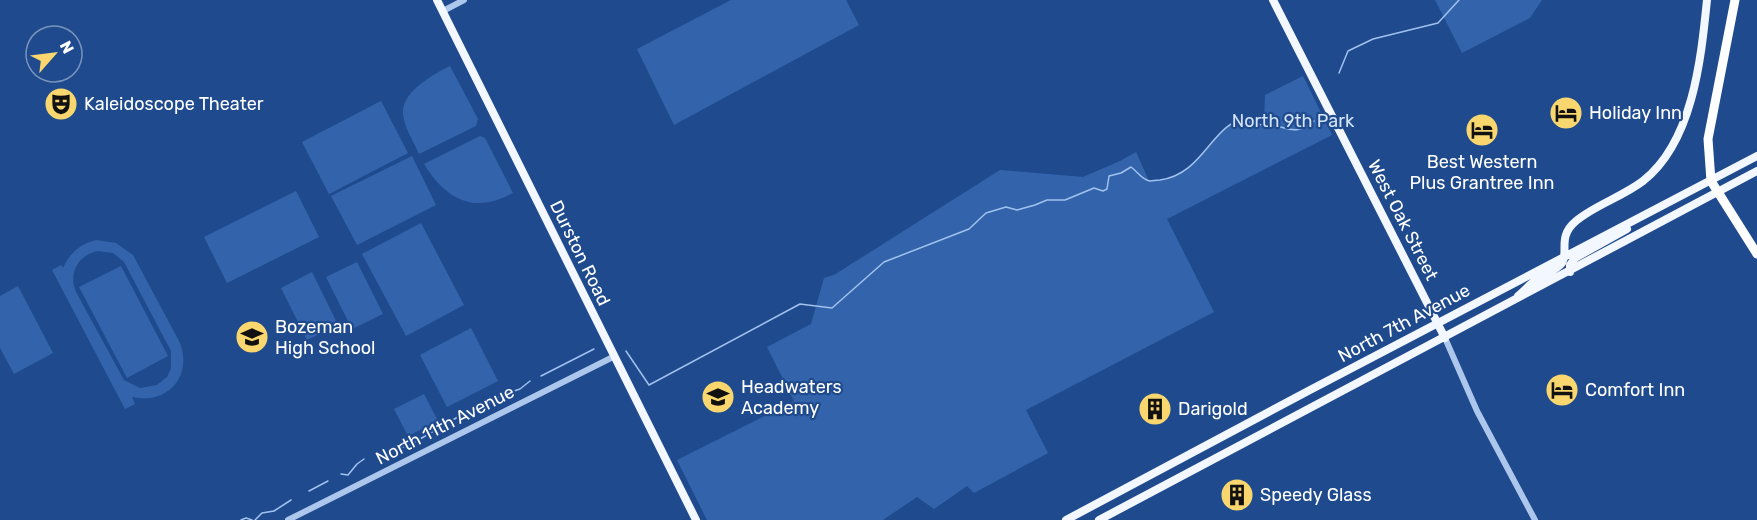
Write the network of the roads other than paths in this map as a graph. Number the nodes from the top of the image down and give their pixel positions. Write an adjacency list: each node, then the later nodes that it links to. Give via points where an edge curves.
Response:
1 (437, 0): 6 (main road, Durston Road)
2 (464, 0): 6 (street)
3 (1274, 0): 16 (main road, West Oak Street)
4 (1707, 0): 13 (main road, via 1695,82 1675,142 1646,179 1575,222 1566,235)
5 (1735, 0): 9 (highway, via 1708,139)
6 (442, 11): 18 (main road, Durston Road)
7 (1757, 156): 9 (main road, North 7th Avenue)
8 (1757, 171): 10 (main road, North 7th Avenue)
9 (1711, 181): 10 (highway); 11 (main road, North 7th Avenue)
10 (1716, 192): 12 (highway); 14 (main road, North 7th Avenue)
11 (1644, 215): 13 (main road, North 7th Avenue); 14 (main road, via 1575,258)
12 (1757, 254)
13 (1564, 256): 15 (main road, via 1558,267 1536,279); 16 (main road, North 7th Avenue)
14 (1570, 272): 15 (main road, North 7th Avenue)
15 (1508, 305): 17 (main road, North 7th Avenue)
16 (1438, 323): 17 (main road, West Oak Street); 21 (main road, North 7th Avenue)
17 (1445, 338): 22 (main road, North 7th Avenue); 23 (street, West Oak Street, via 1477,411)
18 (615, 357): 19 (street, North 11th Avenue); 20 (main road, Durston Road)
19 (288, 520)
20 (696, 520)
21 (1066, 520)
22 (1099, 520)
23 (1535, 520)

